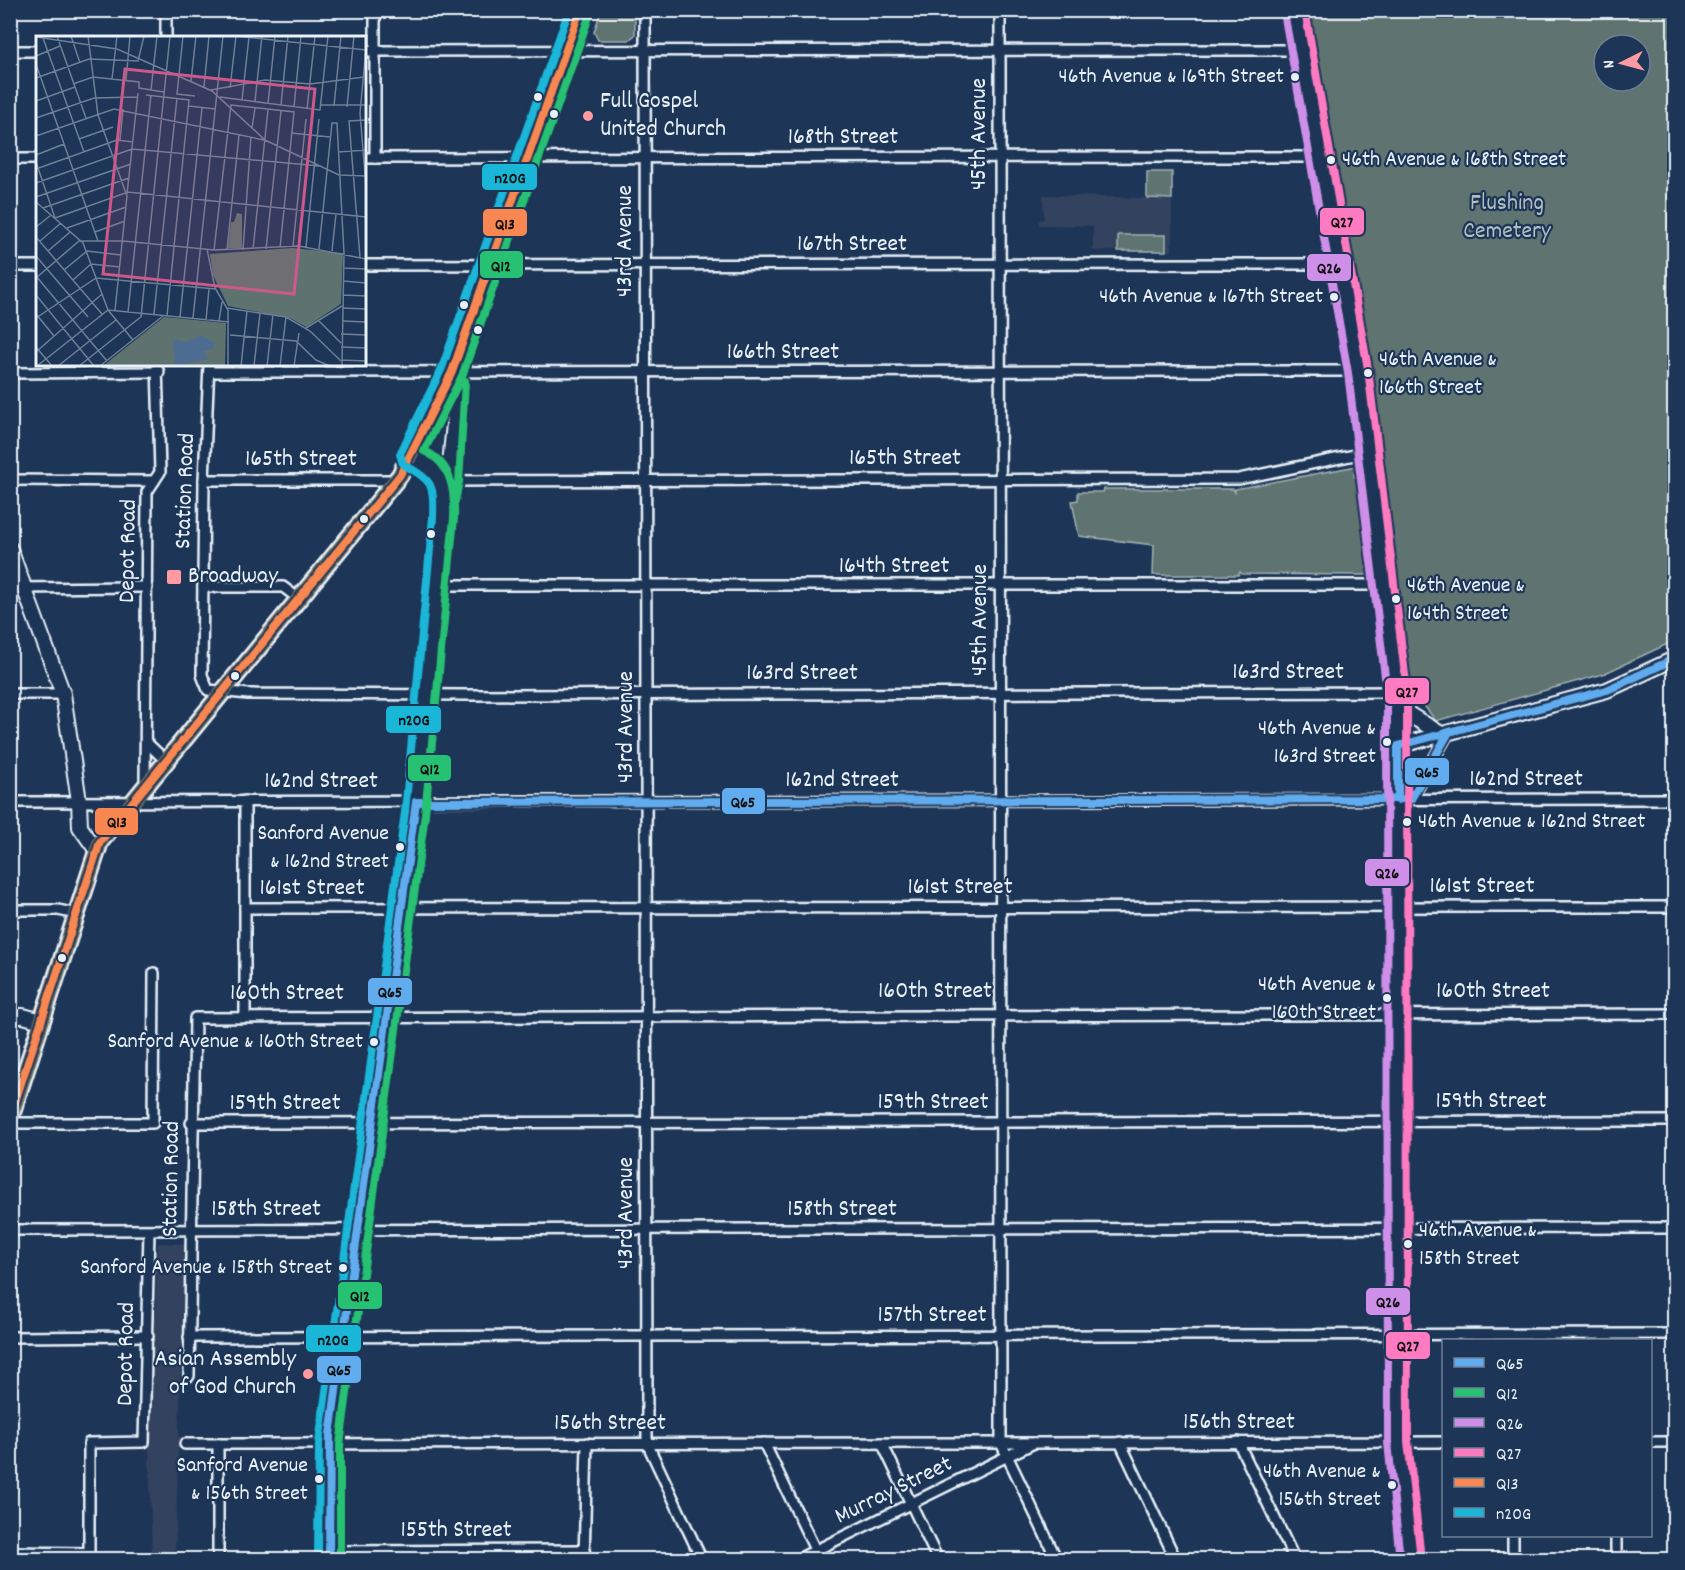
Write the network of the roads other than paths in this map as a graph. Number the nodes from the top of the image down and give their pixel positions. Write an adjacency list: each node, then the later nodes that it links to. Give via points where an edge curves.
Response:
1 (166, 10): 7 (street)
2 (375, 10): 13 (street)
3 (580, 10): 14 (main road)
4 (645, 10): 15 (street, 43rd Avenue)
5 (1000, 10): 8 (street, 45th Avenue)
6 (1294, 10): 9 (street)
7 (166, 36)
8 (1000, 50): 9 (street); 15 (street); 21 (street, 45th Avenue)
9 (1300, 50): 16 (street)
10 (10, 51): 11 (street)
11 (36, 51)
12 (366, 51): 13 (street)
13 (375, 51): 14 (street); 18 (street)
14 (566, 51): 15 (street); 19 (main road)
15 (645, 51): 20 (street, 43rd Avenue)
16 (1321, 157): 21 (street, 168th Street); 24 (street)
17 (366, 158): 18 (street, 168th Street)
18 (375, 158): 19 (street, 168th Street)
19 (527, 158): 20 (street, 168th Street); 30 (main road)
20 (645, 158): 21 (street, 168th Street); 25 (street, 43rd Avenue)
21 (1000, 158): 26 (street, 45th Avenue)
22 (10, 159): 23 (street)
23 (36, 159)
24 (1340, 264): 26 (street, 167th Street); 33 (street)
25 (645, 265): 26 (street, 167th Street); 30 (street, 167th Street); 37 (street, 43rd Avenue)
26 (1000, 265): 35 (street, 45th Avenue)
27 (10, 266): 28 (street)
28 (36, 266)
29 (366, 266): 30 (street, 167th Street)
30 (489, 266): 34 (main road)
31 (158, 368): 36 (street); 45 (street, Depot Road, via 160,472)
32 (209, 368): 34 (street, 166th Street); 44 (street, Station Road)
33 (1358, 371): 35 (street, 166th Street); 38 (street)
34 (452, 372): 37 (street, 166th Street); 39 (main road); 46 (street, via 456,383)
35 (1000, 372): 37 (street, 166th Street); 42 (street, 45th Avenue)
36 (10, 373)
37 (646, 373): 41 (street, 43rd Avenue)
38 (1369, 452): 42 (street, 165th Street, via 1239,479); 49 (street)
39 (410, 456): 40 (main road); 46 (street, via 432,467)
40 (399, 477): 44 (street, 165th Street); 56 (main road)
41 (646, 479): 42 (street, 165th Street); 46 (street, 165th Street); 50 (street, 43rd Avenue)
42 (1000, 479): 51 (street, 45th Avenue)
43 (10, 480): 45 (street)
44 (204, 480): 54 (street, Station Road)
45 (154, 481): 53 (street, Depot Road, via 147,492)
46 (444, 481): 48 (street)
47 (10, 549): 52 (street)
48 (437, 585): 50 (street, 164th Street); 63 (street)
49 (1386, 585): 51 (street, 164th Street); 59 (street)
50 (646, 586): 51 (street, 164th Street); 64 (street, 43rd Avenue)
51 (1000, 586): 60 (street, 45th Avenue)
52 (26, 587): 53 (street); 55 (street); 62 (street)
53 (147, 587): 67 (street, Depot Road)
54 (203, 587): 56 (street, via 284,587); 58 (street, Station Road, via 202,675)
55 (10, 588)
56 (299, 599): 58 (main road)
57 (1674, 659): 66 (street, via 1607,690)
58 (216, 690): 63 (street, 163rd Street, via 248,694); 69 (main road)
59 (1397, 692): 60 (street, 163rd Street); 65 (street)
60 (1001, 693): 64 (street, 163rd Street); 77 (street, 45th Avenue)
61 (10, 694): 62 (street)
62 (63, 694): 73 (street)
63 (427, 694): 64 (street, 163rd Street); 79 (street)
64 (646, 694): 76 (street, 43rd Avenue)
65 (1397, 707): 66 (street); 68 (street)
66 (1445, 733): 68 (street); 72 (street)
67 (146, 742): 69 (street); 70 (street, Depot Road)
68 (1398, 746): 72 (street)
69 (166, 761): 70 (main road)
70 (145, 787): 74 (main road)
71 (1674, 799): 72 (street, 162nd Street)
72 (1405, 800): 77 (street, 162nd Street); 82 (street)
73 (79, 801): 74 (street, 162nd Street); 78 (street, 162nd Street); 80 (street, via 80,827)
74 (134, 801): 75 (street, 162nd Street); 80 (main road)
75 (245, 801): 79 (street, 162nd Street); 84 (street)
76 (646, 801): 77 (street, 162nd Street); 79 (street, 162nd Street); 86 (street, 43rd Avenue)
77 (1001, 801): 81 (street, 45th Avenue)
78 (10, 802)
79 (416, 802): 85 (street)
80 (97, 851): 88 (main road)
81 (1001, 907): 82 (street, 161st Street); 86 (street, 161st Street); 92 (street, 45th Avenue)
82 (1399, 907): 83 (street, 161st Street); 93 (street)
83 (1674, 907)
84 (245, 908): 85 (street, 161st Street); 95 (street)
85 (402, 908): 86 (street, 161st Street); 96 (street)
86 (646, 908): 91 (street, 43rd Avenue)
87 (10, 910): 88 (street)
88 (77, 914): 98 (main road)
89 (154, 973): 99 (street, via 153,1123)
90 (1674, 1014): 93 (street, 160th Street)
91 (646, 1015): 92 (street, 160th Street); 96 (street, 160th Street); 105 (street, 43rd Avenue)
92 (1001, 1015): 93 (street, 160th Street); 102 (street, 45th Avenue)
93 (1398, 1015): 100 (street)
94 (10, 1016): 98 (street)
95 (245, 1016): 96 (street, 160th Street); 97 (street, 160th Street)
96 (387, 1017): 104 (street)
97 (195, 1018): 103 (street, Station Road)
98 (42, 1021): 99 (main road)
99 (10, 1121)
100 (1399, 1121): 101 (street, 159th Street); 102 (street, 159th Street); 107 (street)
101 (1674, 1121)
102 (1001, 1122): 105 (street, 159th Street); 106 (street, 45th Avenue)
103 (191, 1123): 104 (street, 159th Street); 111 (street, Station Road)
104 (372, 1123): 105 (street, 159th Street); 112 (street)
105 (647, 1123): 113 (street, 43rd Avenue)
106 (1002, 1228): 107 (street, 158th Street); 113 (street, 158th Street); 115 (street, 45th Avenue)
107 (1399, 1228): 108 (street, 158th Street); 116 (street)
108 (1674, 1228)
109 (10, 1230): 110 (street, 158th Street)
110 (149, 1230): 111 (street, 158th Street); 117 (street, Depot Road)
111 (190, 1230): 112 (street, 158th Street); 120 (street, Station Road)
112 (357, 1230): 113 (street, 158th Street); 121 (street)
113 (647, 1230): 118 (street, 43rd Avenue)
114 (1674, 1334): 116 (street, 157th Street)
115 (1002, 1335): 116 (street, 157th Street); 118 (street, 157th Street); 133 (street, 45th Avenue)
116 (1399, 1335): 125 (street)
117 (148, 1336): 119 (street); 146 (street, Depot Road, via 144,1442 89,1443)
118 (647, 1336): 121 (street, 157th Street); 130 (street, 43rd Avenue)
119 (10, 1337)
120 (189, 1337): 121 (street, 157th Street); 122 (street, Station Road)
121 (343, 1337): 137 (street)
122 (189, 1376)
123 (1120, 1442): 124 (street, 156th Street); 134 (street, 156th Street); 152 (street)
124 (1238, 1442): 125 (street, 156th Street); 153 (street)
125 (1398, 1442): 126 (street, 156th Street); 154 (street)
126 (1442, 1442)
127 (1652, 1442): 128 (street)
128 (1674, 1442)
129 (588, 1443): 130 (street, 156th Street); 137 (street, 156th Street); 144 (street)
130 (647, 1443): 131 (street, 156th Street); 148 (street)
131 (764, 1443): 132 (street, 156th Street); 145 (street)
132 (882, 1443): 133 (street, 156th Street); 139 (street)
133 (1001, 1443): 134 (street, 156th Street); 138 (street)
134 (1034, 1443): 138 (street, 156th Street)
135 (185, 1444): 136 (street, 156th Street)
136 (218, 1444): 137 (street, 156th Street); 147 (street)
137 (329, 1444): 143 (street)
138 (1008, 1456): 139 (street, Murray Street); 151 (street)
139 (912, 1504): 145 (street, Murray Street); 150 (street)
140 (1513, 1537): 155 (street)
141 (1616, 1537): 156 (street)
142 (10, 1552): 146 (street)
143 (328, 1555): 144 (street, 155th Street)
144 (584, 1555)
145 (818, 1555): 149 (street, Murray Street)
146 (88, 1556)
147 (218, 1560)
148 (702, 1560)
149 (796, 1560)
150 (938, 1560)
151 (1057, 1560)
152 (1176, 1560)
153 (1295, 1560)
154 (1411, 1560)
155 (1513, 1560)
156 (1616, 1560)

